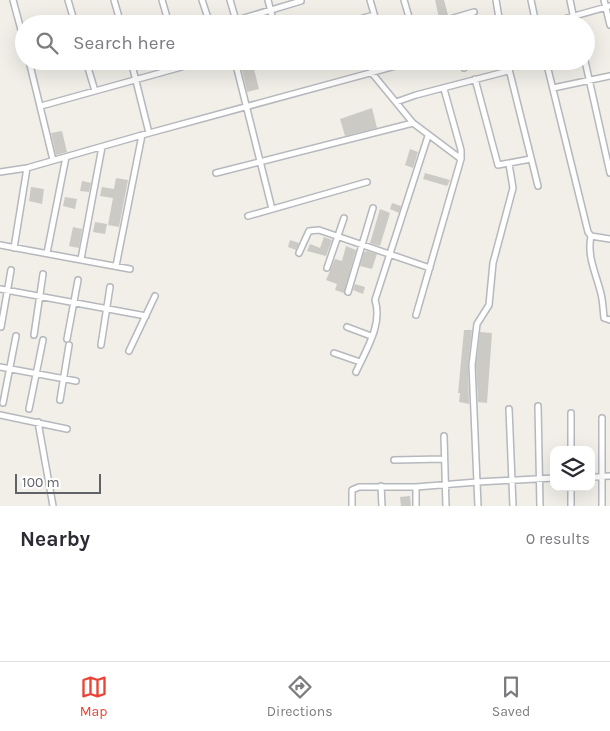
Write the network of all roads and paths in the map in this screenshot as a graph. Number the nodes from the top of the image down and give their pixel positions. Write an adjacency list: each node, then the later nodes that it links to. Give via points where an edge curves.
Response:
1 (13, 0): 18 (street)
2 (68, 0): 19 (street)
3 (114, 0): 20 (street)
4 (162, 0): 21 (street)
5 (202, 0): 22 (street)
6 (230, 0): 23 (street)
7 (268, 0): 16 (street)
8 (302, 0): 16 (street)
9 (370, 0): 26 (street)
10 (404, 0): 27 (street)
11 (496, 0): 29 (street)
12 (531, 0): 30 (street)
13 (570, 0): 31 (street)
14 (604, 0): 15 (street)
15 (608, 7): 32 (street); 33 (street)
16 (270, 9): 24 (street); 25 (street)
17 (474, 12): 28 (street)
18 (17, 15)
19 (72, 15)
20 (118, 15)
21 (166, 15)
22 (207, 15)
23 (235, 15)
24 (255, 15)
25 (272, 15)
26 (374, 15)
27 (408, 15)
28 (464, 15)
29 (498, 15)
30 (534, 15)
31 (574, 15)
32 (581, 15)
33 (610, 25)
34 (31, 70): 52 (street)
35 (88, 70): 50 (street)
36 (134, 70): 45 (street)
37 (163, 70): 45 (street)
38 (237, 70): 53 (street)
39 (375, 70): 43 (street)
40 (548, 70): 48 (street)
41 (587, 70): 47 (street)
42 (508, 71): 46 (street); 61 (street)
43 (371, 72): 51 (street); 53 (street)
44 (610, 76): 47 (street)
45 (136, 79): 50 (street); 55 (street)
46 (475, 80): 49 (street); 64 (street, via 498,165)
47 (590, 80): 48 (street); 68 (street)
48 (553, 88): 75 (street)
49 (444, 89): 51 (street); 60 (street)
50 (94, 91): 52 (street)
51 (396, 102): 54 (street)
52 (41, 106): 62 (street)
53 (246, 107): 55 (street); 63 (street)
54 (413, 124): 57 (street); 63 (street)
55 (148, 133): 56 (street)
56 (142, 135): 58 (street); 85 (street)
57 (428, 136): 60 (street); 83 (street)
58 (102, 147): 59 (street); 84 (street)
59 (66, 157): 62 (street); 81 (street)
60 (461, 159): 87 (street)
61 (531, 159): 64 (street); 70 (street)
62 (53, 160): 65 (street)
63 (260, 160): 67 (street); 72 (street)
64 (509, 164): 139 (street, via 513,188 493,263 489,305 478,319 476,332 472,391)
65 (27, 168): 66 (street); 80 (street)
66 (0, 172)
67 (216, 173)
68 (610, 173)
69 (366, 182): 72 (street)
70 (538, 186)
71 (373, 208): 79 (street)
72 (272, 209): 73 (street)
73 (248, 216)
74 (344, 218): 76 (street)
75 (591, 236): 77 (street); 102 (street, via 592,268 601,291 604,318)
76 (338, 238): 79 (street); 82 (street, via 311,230); 86 (street)
77 (610, 239)
78 (0, 245): 80 (street)
79 (362, 245): 83 (street); 95 (street)
80 (14, 248): 81 (street)
81 (47, 253): 84 (street)
82 (299, 253)
83 (390, 254): 87 (street); 107 (street, via 375,300 378,315)
84 (81, 260): 85 (street)
85 (116, 266): 88 (street)
86 (327, 268)
87 (430, 268): 100 (street)
88 (130, 269)
89 (11, 270): 94 (street)
90 (43, 274): 96 (street)
91 (78, 280): 98 (street)
92 (110, 288): 99 (street)
93 (0, 289): 94 (street)
94 (7, 290): 96 (street); 103 (street)
95 (348, 292)
96 (40, 296): 98 (street); 105 (street)
97 (155, 296): 101 (street)
98 (74, 303): 99 (street); 117 (street)
99 (107, 309): 101 (street); 109 (street)
100 (416, 314)
101 (146, 316): 110 (street)
102 (610, 320)
103 (1, 327)
104 (347, 327): 107 (street)
105 (34, 335)
106 (16, 336): 114 (street)
107 (371, 336): 112 (street)
108 (43, 340): 116 (street)
109 (100, 345)
110 (129, 351)
111 (334, 353): 112 (street)
112 (360, 362): 115 (street)
113 (0, 367): 114 (street)
114 (10, 369): 116 (street); 120 (street)
115 (356, 372)
116 (36, 374): 117 (street); 122 (street)
117 (64, 378): 118 (street); 119 (street)
118 (76, 380)
119 (60, 400)
120 (3, 403)
121 (538, 406): 136 (street)
122 (30, 409)
123 (509, 409): 138 (street)
124 (571, 413): 130 (street)
125 (0, 415): 127 (street)
126 (602, 418): 133 (street)
127 (38, 422): 128 (street); 144 (street)
128 (67, 429)
129 (444, 436): 131 (street)
130 (571, 446)
131 (444, 459): 132 (street); 141 (street)
132 (394, 460)
133 (602, 476): 134 (street); 135 (street); 153 (street)
134 (610, 476)
135 (595, 477)
136 (539, 478): 137 (street); 138 (street); 151 (street)
137 (550, 478)
138 (512, 479): 139 (street); 150 (street)
139 (477, 482): 141 (street); 149 (street)
140 (381, 486): 142 (street); 145 (street, via 355,488); 146 (street)
141 (445, 486): 142 (street); 148 (street)
142 (416, 488): 147 (street)
143 (571, 491): 152 (street)
144 (53, 506)
145 (352, 506)
146 (382, 506)
147 (416, 506)
148 (446, 506)
149 (478, 506)
150 (513, 506)
151 (540, 506)
152 (571, 506)
153 (602, 506)

